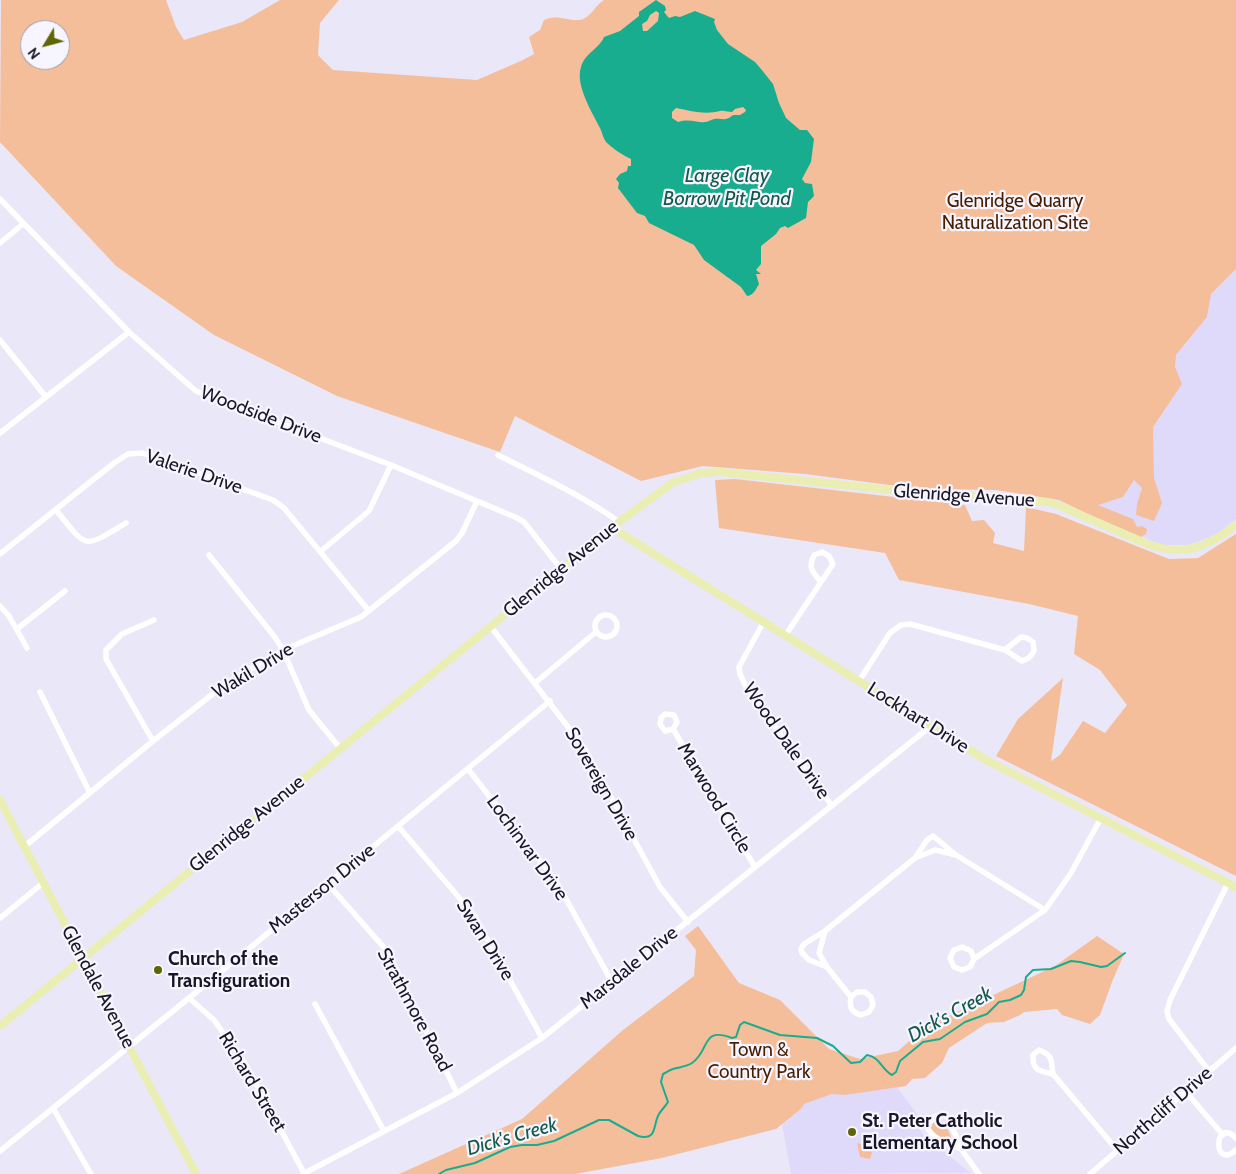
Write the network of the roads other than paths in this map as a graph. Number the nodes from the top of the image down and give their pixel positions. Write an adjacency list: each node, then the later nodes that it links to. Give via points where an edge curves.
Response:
1 (0, 199): 2 (street, Woodside Drive)
2 (24, 224): 3 (street); 4 (street, Woodside Drive)
3 (0, 243)
4 (129, 332): 6 (street); 9 (street, Woodside Drive, via 196,391)
5 (0, 340): 6 (street)
6 (46, 397): 7 (street)
7 (0, 433)
8 (498, 455): 12 (street, via 603,510)
9 (391, 465): 10 (street, Woodside Drive); 16 (street, via 369,511)
10 (477, 501): 19 (street, Woodside Drive, via 524,522); 23 (street, Wakil Drive, via 456,541)
11 (56, 510): 13 (street, via 79,539 89,543 102,539); 16 (street, Valerie Drive, via 114,463 128,454 143,453 273,500 284,508); 17 (street, Valerie Drive)
12 (619, 522): 14 (main road, Glenridge Avenue, via 672,483 702,473 721,472 910,492 1048,502 1161,549 1178,551 1205,545); 15 (main road, Glenridge Avenue)
13 (126, 523)
14 (1236, 525)
15 (612, 528): 19 (main road, Glenridge Avenue); 25 (main road, Lockhart Drive)
16 (321, 551): 23 (street, Valerie Drive)
17 (0, 554)
18 (209, 555): 31 (street)
19 (562, 569): 26 (main road, Glenridge Avenue)
20 (820, 581): 20 (street, via 810,563 814,555 822,552 833,564); 29 (street)
21 (65, 591): 27 (street)
22 (1, 608): 27 (street)
23 (370, 611): 31 (street, Wakil Drive)
24 (154, 620): 39 (street, via 122,634 106,650 106,658)
25 (763, 623): 29 (main road, Lockhart Drive); 44 (street, Wood Dale Drive, via 739,667 740,674)
26 (491, 626): 34 (street, Sovereign Drive); 40 (main road, Glenridge Avenue)
27 (17, 629): 30 (street)
28 (596, 632): 34 (street)
29 (785, 636): 33 (main road, Lockhart Drive)
30 (27, 648)
31 (283, 650): 39 (street, Wakil Drive, via 228,682); 40 (street, via 309,710)
32 (1005, 650): 32 (street, via 1021,637 1033,642 1034,651 1022,661); 33 (street, via 910,624 901,625 890,633)
33 (859, 681): 37 (main road, Lockhart Drive)
34 (535, 682): 36 (street, Sovereign Drive)
35 (40, 692): 42 (street)
36 (550, 702): 41 (street, Masterson Drive); 58 (street, Sovereign Drive, via 585,749 660,887)
37 (931, 726): 44 (street, Marsdale Drive); 46 (main road, Lockhart Drive, via 986,760)
38 (673, 729): 51 (street, Marwood Circle)
39 (153, 740): 42 (street, Wakil Drive)
40 (340, 748): 60 (main road, Glenridge Avenue)
41 (468, 769): 47 (street, Masterson Drive); 63 (street, Lochinvar Drive, via 556,881)
42 (90, 793): 48 (street, Wakil Drive)
43 (0, 800): 45 (main road, Glendale Avenue)
44 (832, 806): 51 (street, Marsdale Drive)
45 (2, 811): 48 (main road, Glendale Avenue)
46 (1101, 818): 53 (main road, Lockhart Drive); 56 (street)
47 (398, 826): 54 (street, Masterson Drive); 68 (street, Swan Drive, via 474,915)
48 (25, 846): 52 (main road, Glendale Avenue)
49 (956, 855): 50 (street, via 935,850); 50 (street, via 933,836); 56 (street)
50 (915, 858): 59 (street)
51 (756, 867): 58 (street, Marsdale Drive)
52 (43, 883): 57 (street); 60 (main road, Glendale Avenue)
53 (1228, 883): 55 (main road, Lockhart Drive); 71 (street, via 1167,1011 1169,1019)
54 (328, 884): 65 (street, Masterson Drive); 74 (street, Strathmore Road, via 387,950)
55 (1236, 887)
56 (1045, 910): 61 (street)
57 (0, 918)
58 (688, 922): 63 (street, Marsdale Drive)
59 (825, 931): 62 (street, via 819,953); 62 (street, via 804,944 802,953 808,960)
60 (83, 957): 67 (main road, Glenridge Avenue); 69 (main road, Glendale Avenue)
61 (974, 959): 61 (street, via 970,967 962,970 954,967 950,958 954,950 962,947 971,951)
62 (827, 967): 64 (street)
63 (612, 982): 68 (street, Marsdale Drive)
64 (851, 997): 64 (street, via 857,992 865,992 873,1005 869,1012 861,1015 853,1012 849,1005)
65 (189, 998): 69 (street, Masterson Drive); 85 (street, Richard Street, via 214,1020 246,1065)
66 (315, 1004): 76 (street)
67 (0, 1026)
68 (542, 1038): 74 (street, Marsdale Drive)
69 (129, 1046): 75 (street, Masterson Drive); 84 (main road, Glendale Avenue)
70 (1236, 1048): 71 (street, Northcliff Drive)
71 (1209, 1071): 73 (street, Northcliff Drive)
72 (1053, 1074): 72 (street, via 1051,1058 1039,1050 1033,1055 1032,1063 1039,1070); 81 (street)
73 (1186, 1092): 77 (street); 81 (street, Northcliff Drive)
74 (457, 1093): 76 (street, Marsdale Drive)
75 (53, 1108): 80 (street, Masterson Drive); 83 (street)
76 (384, 1130): 85 (street, Marsdale Drive)
77 (1223, 1135): 78 (street); 82 (street, via 1218,1140 1219,1149 1228,1154)
78 (1236, 1138)
79 (961, 1149): 79 (street, via 937,1139 926,1125 936,1116 945,1115); 86 (street)
80 (0, 1150)
81 (1117, 1150): 87 (street, Northcliff Drive)
82 (1236, 1150)
83 (91, 1174)
84 (196, 1174)
85 (304, 1174)
86 (979, 1174)
87 (1090, 1174)

